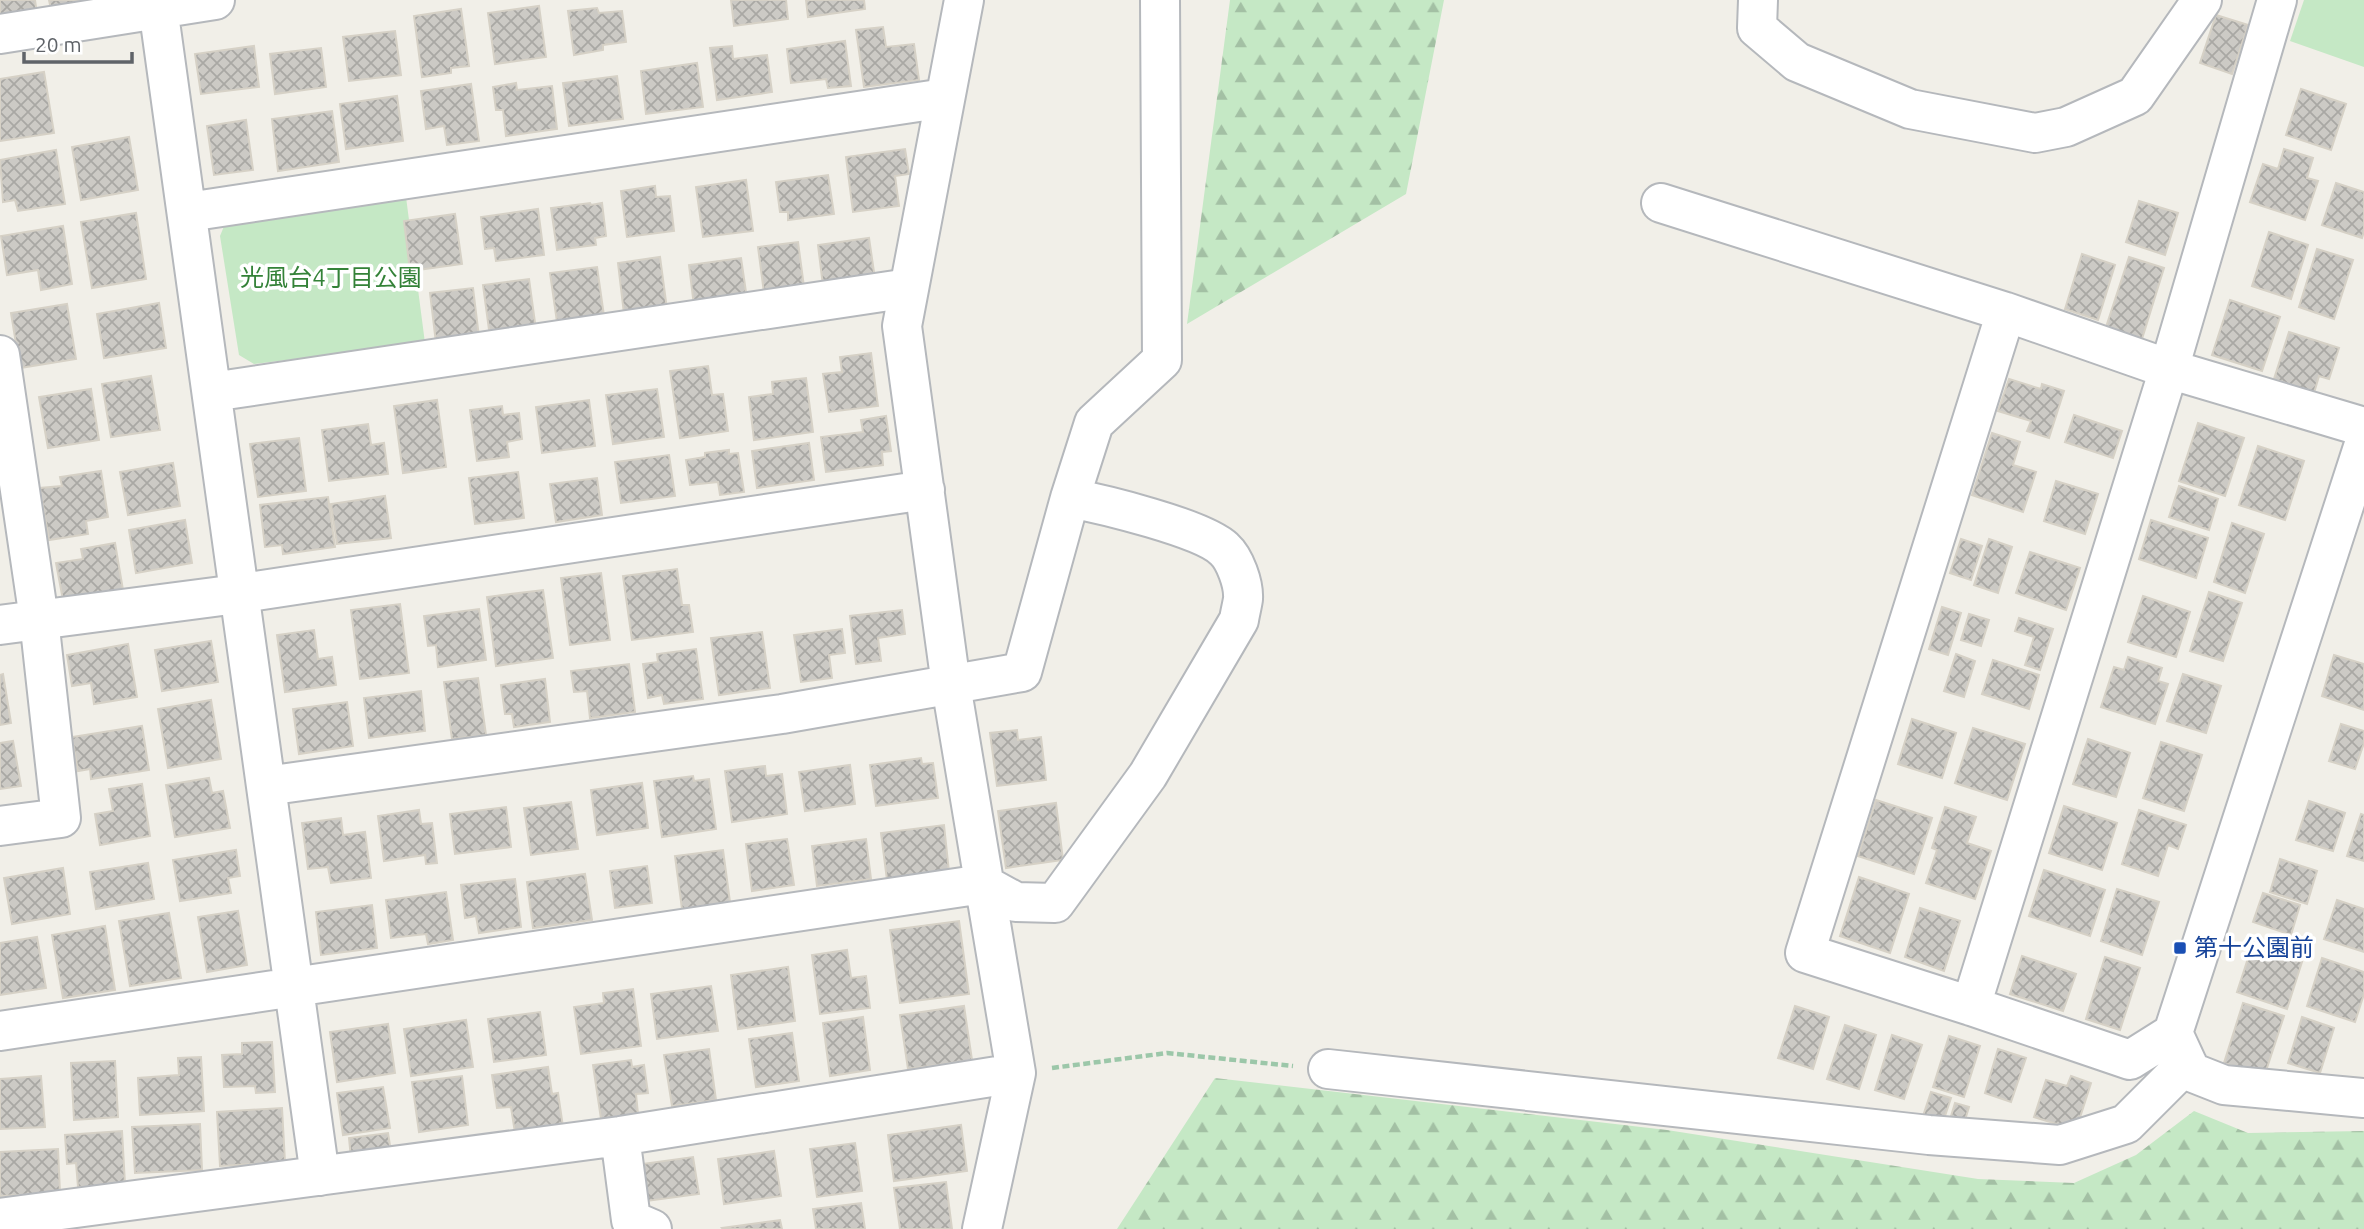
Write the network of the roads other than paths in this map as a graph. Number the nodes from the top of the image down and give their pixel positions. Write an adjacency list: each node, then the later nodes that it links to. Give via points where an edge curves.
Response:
1 (215, 0): 7 (street)
2 (964, 0): 9 (street)
3 (1160, 0): 21 (street, via 1162,360 1094,423)
4 (1758, 0): 5 (street, via 1757,28 1797,62 1910,109 2035,134 2066,127 2135,96)
5 (2202, 0)
6 (2277, 0): 15 (street)
7 (158, 4): 8 (street); 11 (street)
8 (0, 34)
9 (945, 98): 11 (street); 12 (street)
10 (1661, 203): 13 (street)
11 (187, 212): 16 (street)
12 (909, 288): 16 (street); 20 (street, via 902,326)
13 (2006, 312): 15 (street); 30 (street, via 1805,953)
14 (0, 355): 17 (street)
15 (2169, 369): 18 (street); 30 (street)
16 (212, 392): 22 (street)
17 (5, 427): 23 (street)
18 (2364, 427)
19 (2364, 444): 32 (street)
20 (925, 490): 22 (street); 25 (street)
21 (1070, 498): 25 (street, via 1023,672); 28 (street, via 1202,535 1224,549 1236,567 1243,596 1239,620 1148,775 1055,904 1016,902)
22 (240, 593): 23 (street); 26 (street)
23 (39, 619): 24 (street); 27 (street, via 61,818)
24 (0, 625)
25 (951, 685): 26 (street, via 782,714); 28 (street)
26 (266, 786): 29 (street)
27 (0, 826)
28 (983, 884): 29 (street); 34 (street)
29 (296, 988): 31 (street); 37 (street)
30 (1971, 1006): 32 (street, via 2130,1060)
31 (0, 1031)
32 (2180, 1048): 33 (street, via 2126,1124 2060,1145 1929,1135); 35 (street, via 2191,1072 2224,1085)
33 (1328, 1069)
34 (1016, 1073): 36 (street); 40 (street)
35 (2364, 1098)
36 (620, 1136): 37 (street); 39 (street, via 631,1220)
37 (320, 1176): 38 (street)
38 (0, 1218)
39 (652, 1229)
40 (982, 1229)

